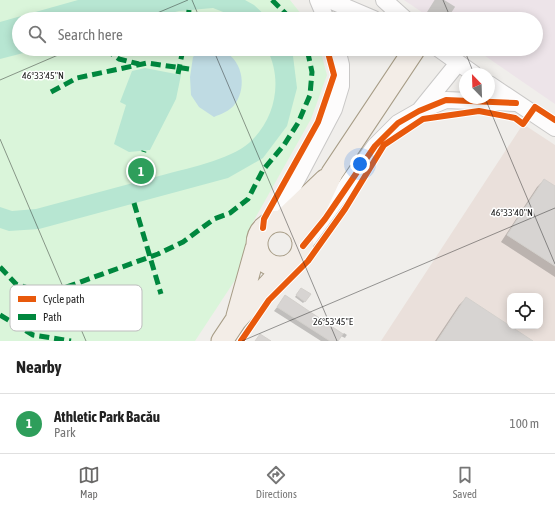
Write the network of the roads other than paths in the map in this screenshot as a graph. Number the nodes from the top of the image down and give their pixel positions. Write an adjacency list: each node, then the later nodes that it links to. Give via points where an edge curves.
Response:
1 (318, 0): 4 (street)
2 (329, 0): 5 (street)
3 (384, 0): 6 (street)
4 (323, 12)
5 (357, 12)
6 (397, 12)
7 (339, 56): 17 (street, via 341,86 334,108)
8 (410, 56): 16 (main road)
9 (448, 56): 10 (street)
10 (458, 64): 11 (street); 14 (street)
11 (464, 68)
12 (495, 88): 13 (street)
13 (516, 103): 14 (street, via 446,100); 15 (street)
14 (419, 111): 18 (street, via 398,123 383,137)
15 (555, 128)
16 (332, 173): 17 (main road); 18 (main road)
17 (279, 221): 18 (main road, via 295,226); 19 (main road, via 263,228 256,241)
18 (303, 242): 20 (main road, via 297,259)
19 (256, 248): 20 (main road, via 264,261 270,265); 21 (main road)
20 (285, 267): 21 (main road)
21 (236, 320): 22 (main road)
22 (222, 341)

